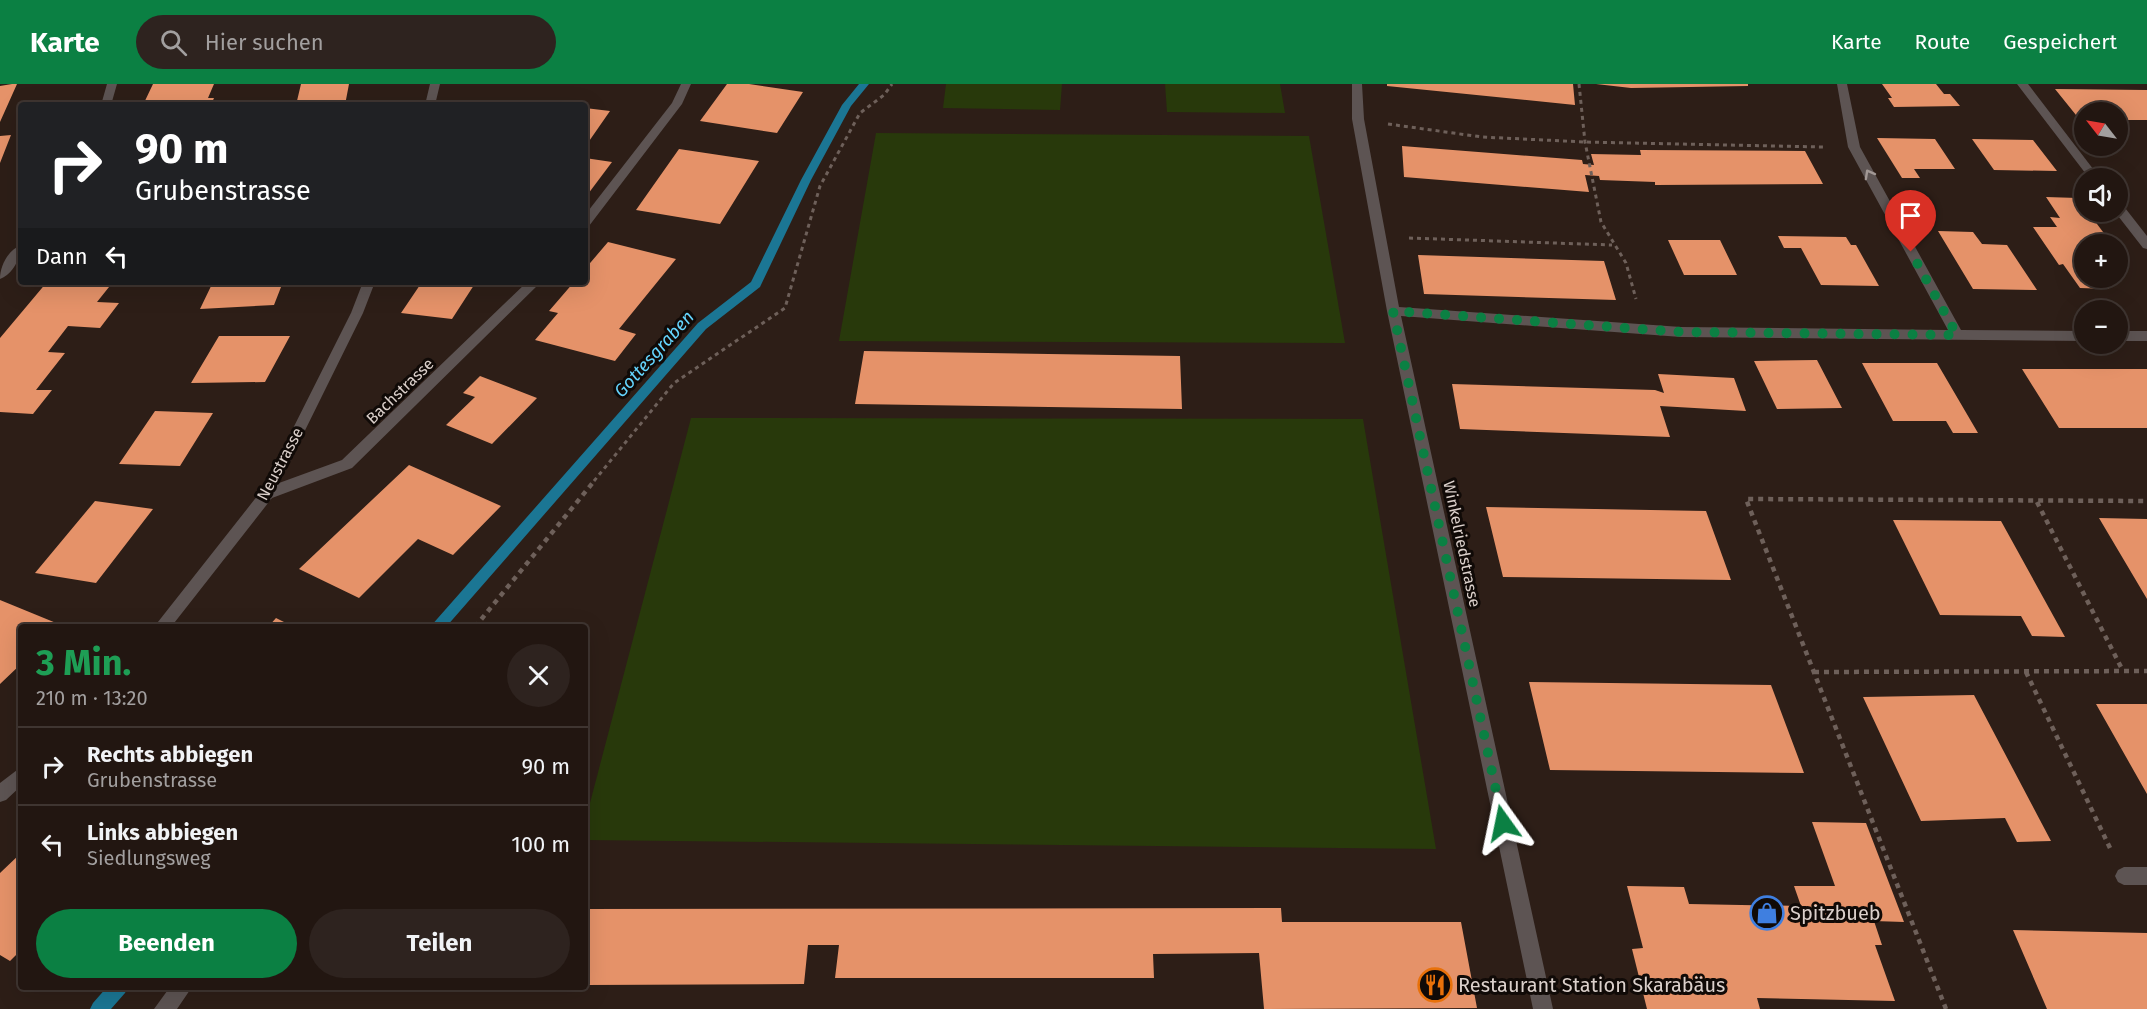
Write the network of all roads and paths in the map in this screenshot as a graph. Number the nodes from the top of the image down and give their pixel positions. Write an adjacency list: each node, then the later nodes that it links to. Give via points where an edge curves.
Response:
1 (112, 84): 9 (street)
2 (435, 84): 10 (street)
3 (686, 84): 15 (street, via 677,104)
4 (892, 84): 34 (path, via 860,113 820,186 785,309 674,383)
5 (1357, 84): 17 (street, Winkelriedstrasse, via 1358,119)
6 (1579, 84): 12 (path)
7 (1842, 84): 13 (street)
8 (2022, 84): 14 (street)
9 (107, 102)
10 (431, 102)
11 (1380, 123): 12 (path, via 1482,137)
12 (1585, 142): 13 (path); 18 (path, via 1600,222)
13 (1854, 147): 26 (street, one-way to 13)
14 (2088, 168)
15 (588, 219)
16 (2128, 220): 19 (street)
17 (1381, 237): 18 (path); 24 (street, Winkelriedstrasse)
18 (1612, 245): 25 (path, via 1626,263)
19 (2147, 245)
20 (18, 253): 21 (street)
21 (0, 275)
22 (368, 285): 30 (street, Neustrasse)
23 (532, 285): 30 (street, Bachstrasse, via 347,464)
24 (1393, 311): 25 (street); 45 (street, Winkelriedstrasse)
25 (1645, 329): 26 (street)
26 (1957, 335): 27 (street)
27 (2074, 336)
28 (2128, 336): 29 (street)
29 (2147, 336)
30 (267, 494): 33 (street, Neustrasse)
31 (2147, 501): 32 (path)
32 (2037, 502): 35 (path); 37 (path, via 1746,499)
33 (164, 624)
34 (477, 624)
35 (2123, 671): 36 (path); 38 (path)
36 (2147, 671)
37 (1814, 672): 38 (path); 46 (path)
38 (2025, 672): 41 (path)
39 (18, 778): 40 (street)
40 (0, 794)
41 (2124, 876): 42 (street)
42 (2147, 876)
43 (180, 990): 44 (street)
44 (164, 1009)
45 (1544, 1009)
46 (1946, 1009)

